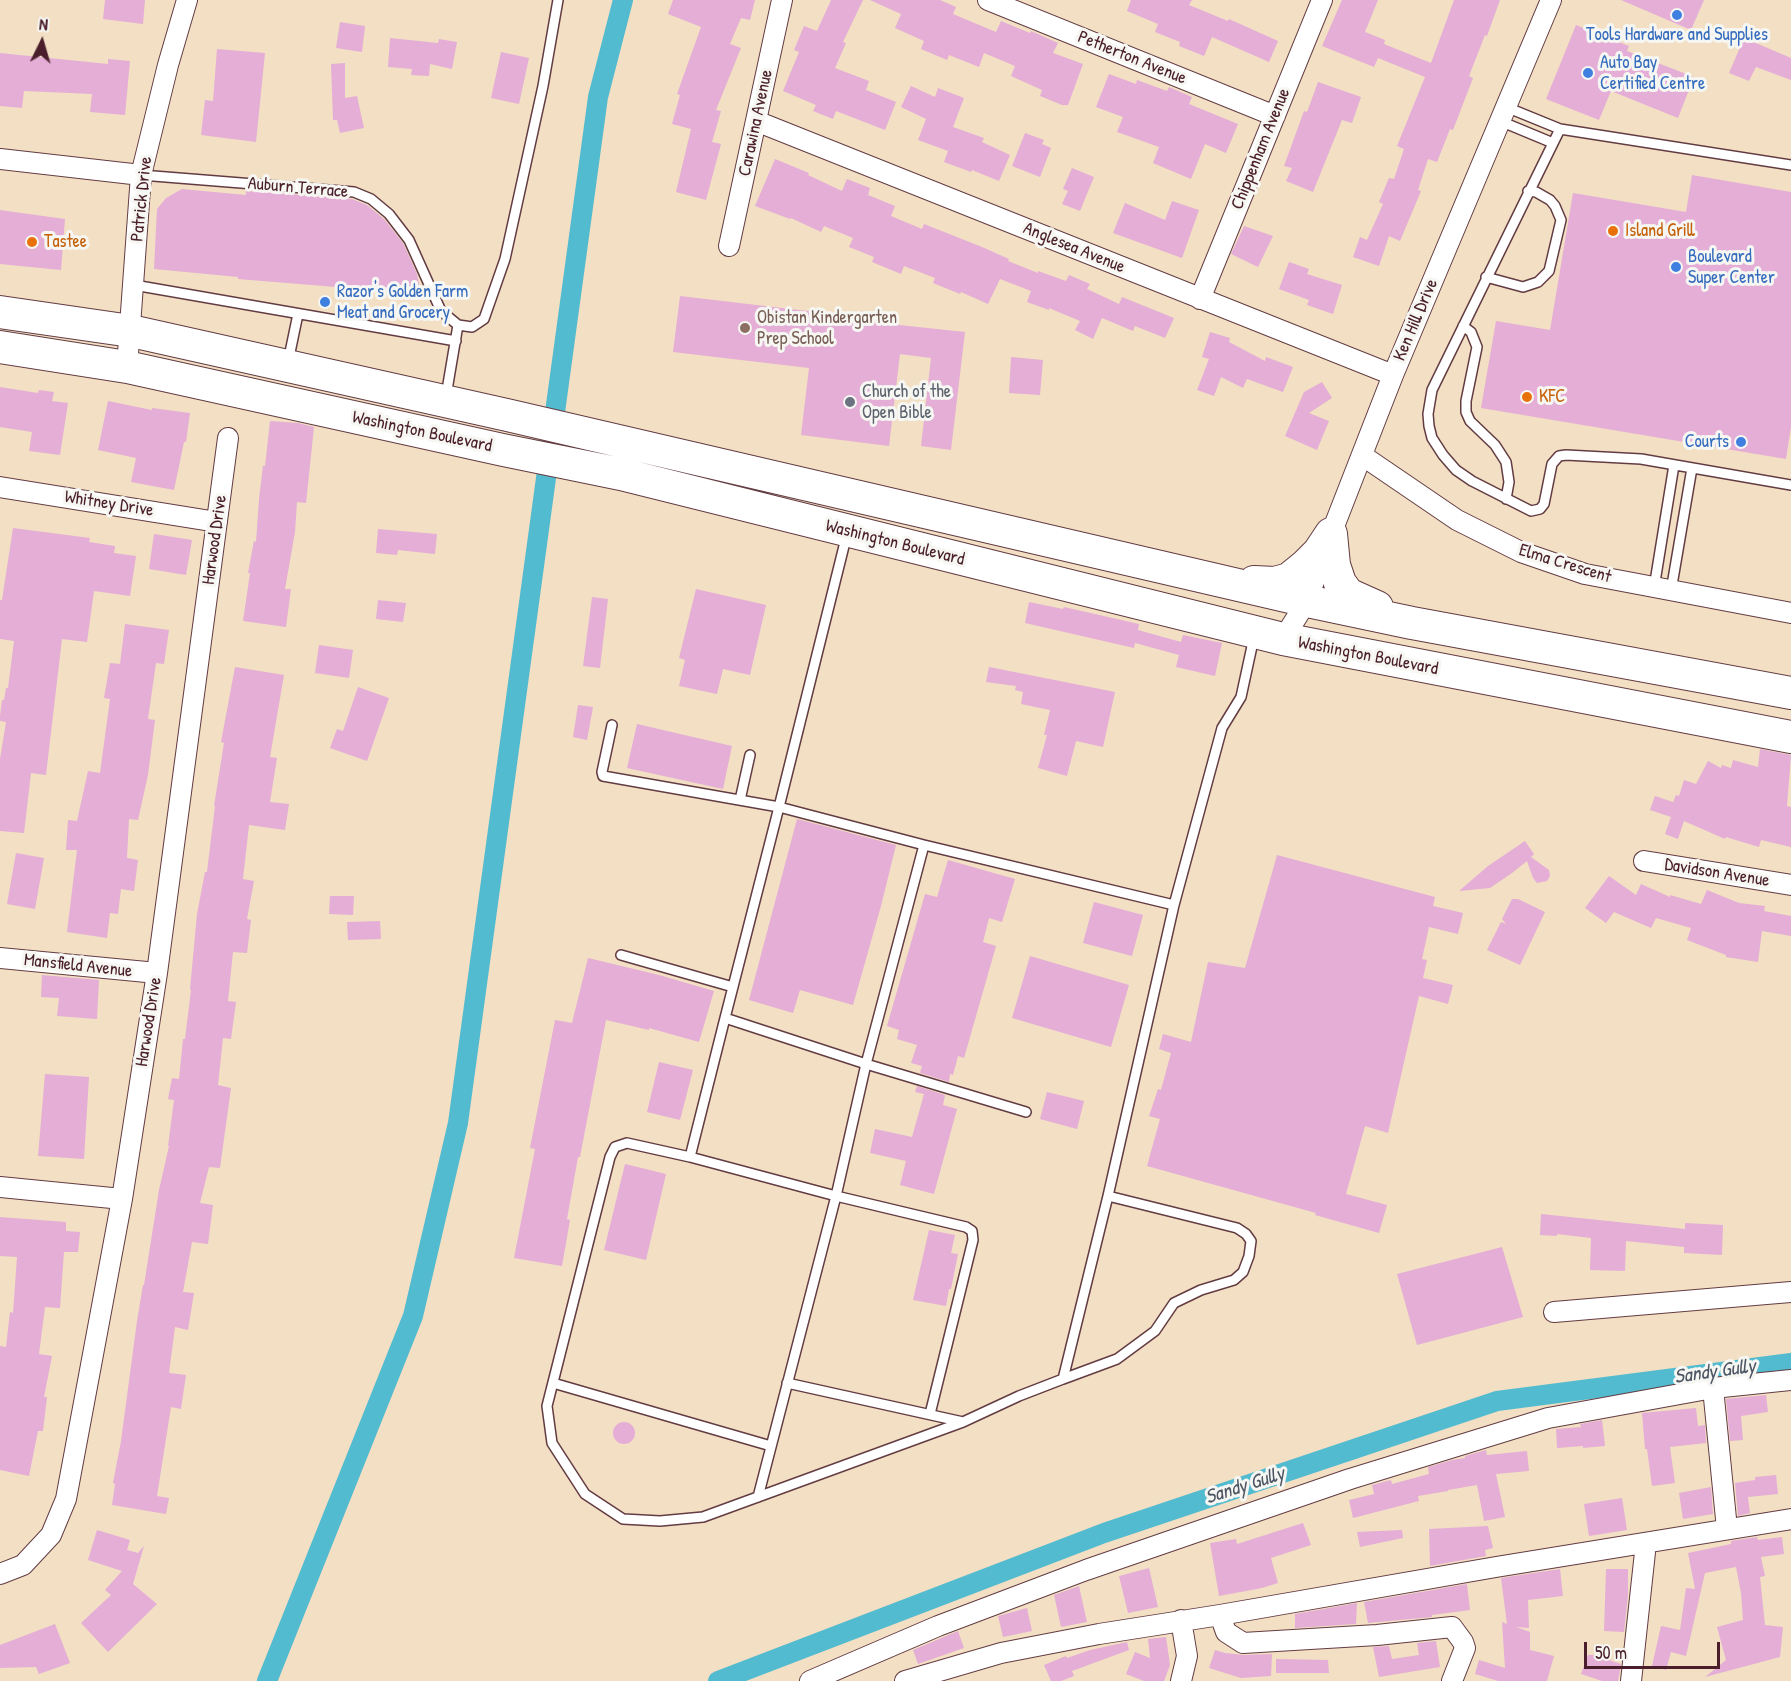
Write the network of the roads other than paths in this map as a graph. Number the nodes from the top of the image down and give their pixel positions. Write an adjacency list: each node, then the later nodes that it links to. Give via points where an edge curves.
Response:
1 (187, 0): 14 (street, Patrick Drive)
2 (558, 0): 22 (lane, via 505,259 484,319 472,327)
3 (782, 0): 9 (street, Carawina Avenue)
4 (988, 0): 8 (street, Petherton Avenue)
5 (1322, 0): 8 (street, Chippenham Avenue)
6 (1551, 0): 7 (street, Ken Hill Drive)
7 (1503, 114): 10 (lane); 11 (lane); 29 (street, Ken Hill Drive)
8 (1275, 116): 19 (street, Chippenham Avenue)
9 (756, 121): 16 (street, Carawina Avenue); 19 (street, Anglesea Avenue)
10 (1560, 129): 11 (lane); 13 (lane)
11 (1553, 143): 15 (lane)
12 (0, 159): 14 (street, Auburn Terrace)
13 (1791, 165)
14 (141, 175): 18 (street, Patrick Drive); 22 (lane, Auburn Terrace, via 354,192 371,199 389,214 409,240 441,310)
15 (1528, 191): 17 (lane); 17 (lane, via 1550,200 1562,220 1550,271 1538,282 1523,287)
16 (729, 246)
17 (1486, 277): 23 (lane)
18 (134, 285): 21 (lane); 24 (street, Patrick Drive)
19 (1200, 298): 29 (street, Anglesea Avenue)
20 (0, 312): 24 (highway, Washington Boulevard)
21 (298, 314): 25 (lane); 27 (lane)
22 (458, 325): 25 (lane)
23 (1463, 326): 37 (lane, via 1471,332 1477,347 1466,412 1506,462); 37 (lane, via 1432,390 1429,426 1432,438 1456,470)
24 (131, 332): 27 (highway, Washington Boulevard); 28 (street, Patrick Drive)
25 (456, 341): 30 (lane)
26 (0, 347): 28 (highway, Washington Boulevard)
27 (287, 366): 30 (highway, Washington Boulevard)
28 (127, 367): 39 (highway, Washington Boulevard, via 621,474)
29 (1393, 375): 32 (street, Ken Hill Drive)
30 (445, 401): 41 (highway, Washington Boulevard)
31 (228, 438): 38 (street, Harwood Drive)
32 (1363, 456): 40 (street, Ken Hill Drive); 42 (street, Elma Crescent, via 1457,520 1521,552 1585,574)
33 (1674, 465): 34 (lane); 37 (lane, via 1641,459 1562,455 1552,464 1540,508 1528,510); 42 (lane)
34 (1692, 468): 35 (lane); 42 (lane)
35 (1791, 485)
36 (0, 487): 38 (street, Whitney Drive)
37 (1506, 499)
38 (217, 522): 59 (street, Harwood Drive)
39 (847, 531): 46 (highway, Washington Boulevard); 52 (lane)
40 (1331, 534): 41 (highway, via 1319,552 1289,579 1259,584 1228,576); 43 (street, Ken Hill Drive); 45 (highway, via 1334,565 1348,594)
41 (1199, 576): 43 (highway, Washington Boulevard)
42 (1662, 590): 44 (street, Elma Crescent)
43 (1307, 601): 45 (highway, Washington Boulevard); 46 (street, Ken Hill Drive)
44 (1791, 613)
45 (1412, 623): 47 (highway, Washington Boulevard)
46 (1269, 636): 49 (highway, Washington Boulevard); 56 (lane, via 1241,697 1221,728)
47 (1791, 693)
48 (612, 725): 51 (lane, via 603,776)
49 (1791, 737)
50 (750, 754): 51 (lane)
51 (740, 800): 52 (lane)
52 (779, 807): 53 (lane); 60 (lane)
53 (924, 845): 56 (lane); 62 (lane)
54 (1644, 861): 55 (street, Davidson Avenue)
55 (1791, 885)
56 (1174, 905): 67 (lane)
57 (621, 955): 60 (lane)
58 (0, 958): 59 (street, Mansfield Avenue)
59 (157, 973): 68 (street, Harwood Drive)
60 (733, 987): 61 (lane)
61 (725, 1018): 62 (lane); 64 (lane)
62 (866, 1064): 63 (lane); 66 (lane)
63 (1026, 1112)
64 (690, 1157): 66 (lane); 73 (lane, via 627,1143 615,1147)
65 (0, 1187): 68 (street)
66 (836, 1196): 74 (lane); 76 (lane, via 972,1231)
67 (1108, 1196): 71 (lane); 71 (lane, via 1237,1228 1251,1241 1249,1256 1243,1272 1234,1280 1174,1303 1155,1331 1117,1359)
68 (122, 1199): 83 (street, Harwood Drive, via 66,1498 51,1535 23,1565)
69 (1791, 1292): 70 (street)
70 (1554, 1312)
71 (1063, 1379): 77 (lane)
72 (1791, 1380): 75 (street)
73 (553, 1383): 78 (lane); 79 (lane, via 547,1406 552,1443 585,1494 623,1519 703,1517)
74 (787, 1383): 76 (lane); 78 (lane)
75 (1713, 1388): 81 (street); 86 (street, via 1548,1418 1350,1479 1075,1574 938,1626)
76 (930, 1414): 77 (lane)
77 (963, 1422): 79 (lane)
78 (771, 1446): 79 (lane)
79 (758, 1497)
80 (1791, 1519): 81 (street)
81 (1727, 1529): 82 (street)
82 (1646, 1543): 84 (street); 90 (street)
83 (0, 1574)
84 (1220, 1615): 85 (street); 89 (street, via 1226,1632 1243,1643 1452,1628 1465,1648)
85 (1181, 1620): 87 (street, via 1001,1653); 88 (street, via 1187,1656)
86 (810, 1681)
87 (905, 1681)
88 (1181, 1681)
89 (1452, 1681)
90 (1631, 1681)

